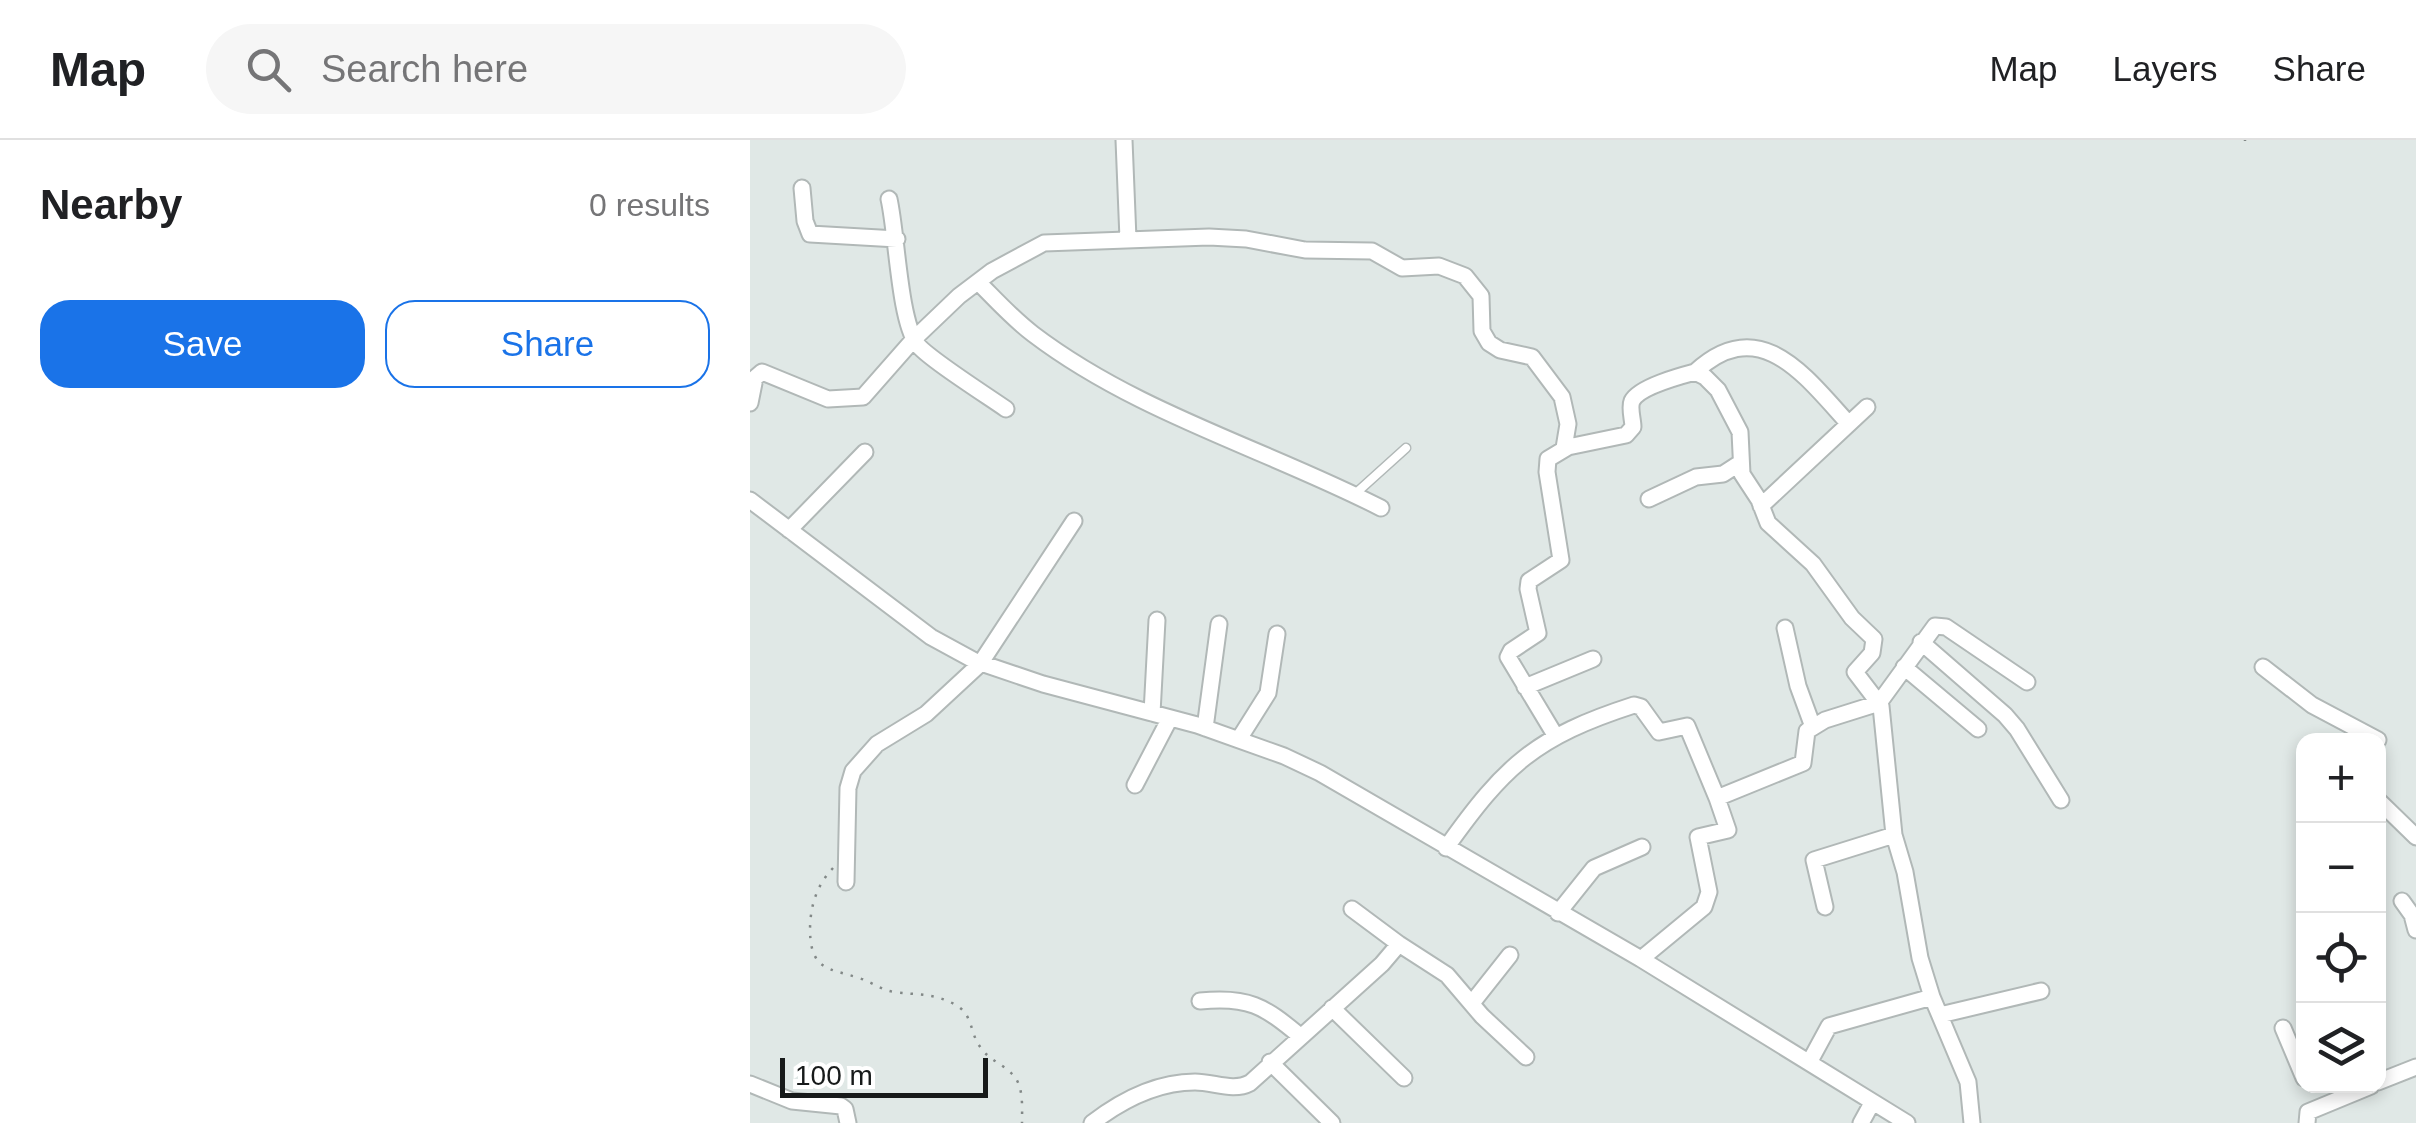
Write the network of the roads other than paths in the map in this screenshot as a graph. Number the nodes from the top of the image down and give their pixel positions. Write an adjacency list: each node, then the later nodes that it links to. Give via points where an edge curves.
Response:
1 (1124, 140): 5 (street)
2 (802, 188): 4 (street, via 810,234)
3 (889, 199): 4 (street)
4 (897, 239): 7 (street)
5 (1128, 239): 6 (street, via 1044,243); 14 (street, via 1246,239 1305,250 1372,251 1402,268 1455,271 1479,292 1489,343 1528,354 1554,385 1567,414)
6 (978, 282): 7 (street); 17 (street, via 1032,334 1093,374)
7 (914, 339): 9 (street, via 864,397 828,399 762,372); 11 (street)
8 (1695, 372): 12 (street, via 1723,353 1765,348); 14 (street, via 1636,397 1626,436); 16 (street, via 1718,390 1740,432)
9 (750, 403)
10 (1866, 407): 12 (street)
11 (1006, 409)
12 (1849, 424): 20 (street)
13 (1406, 448): 17 (lane)
14 (1564, 448): 34 (street, via 1546,466 1561,560 1530,581 1538,633 1508,657)
15 (865, 452): 23 (street)
16 (1740, 464): 18 (street); 20 (street)
17 (1355, 494): 21 (street)
18 (1649, 499)
19 (750, 500): 23 (street)
20 (1762, 506): 35 (street, via 1768,523 1813,564 1874,639 1872,653 1855,672)
21 (1382, 508)
22 (1074, 520): 30 (street)
23 (789, 530): 30 (street, via 931,637)
24 (1158, 620): 36 (street)
25 (1219, 624): 39 (street)
26 (1785, 628): 38 (street)
27 (1277, 634): 43 (street, via 1266,700)
28 (1921, 642): 32 (street); 33 (street, via 1934,626 1946,627); 46 (street, via 2005,715)
29 (1593, 659): 34 (street)
30 (980, 664): 36 (street); 52 (street, via 926,714 877,744 853,771)
31 (2263, 667): 41 (street)
32 (1904, 668): 35 (street); 40 (street)
33 (2027, 682)
34 (1525, 687): 42 (street)
35 (1880, 703): 38 (street); 48 (street)
36 (1152, 713): 37 (street)
37 (1170, 718): 39 (street); 44 (street)
38 (1813, 727): 45 (street, via 1803,763)
39 (1206, 728): 43 (street)
40 (1978, 729)
41 (2363, 733)
42 (1555, 735): 45 (street, via 1636,705 1659,732 1687,726); 50 (street, via 1498,779)
43 (1239, 739): 50 (street, via 1320,773)
44 (1136, 785)
45 (1717, 798): 60 (street, via 1727,830 1698,837 1709,892 1704,907)
46 (2061, 800)
47 (2386, 808): 49 (street)
48 (1894, 835): 54 (street, via 1814,860); 62 (street)
49 (2416, 837)
50 (1446, 848): 56 (street)
51 (1642, 848): 56 (street, via 1594,868)
52 (846, 882)
53 (2402, 901): 57 (street)
54 (1825, 907)
55 (1352, 908): 58 (street)
56 (1558, 913): 60 (street)
57 (2416, 930)
58 (1398, 944): 64 (street, via 1447,975); 65 (street)
59 (1510, 955): 64 (street)
60 (1641, 959): 71 (street)
61 (2041, 991): 66 (street)
62 (1932, 997): 66 (street); 71 (street, via 1827,1027)
63 (1200, 1000): 68 (street, via 1260,1005)
64 (1472, 1003): 69 (street)
65 (1332, 1008): 68 (street); 74 (street)
66 (1940, 1015): 85 (street, via 1968,1082)
67 (2283, 1028): 70 (street)
68 (1300, 1036): 72 (street)
69 (1526, 1057)
70 (2296, 1059)
71 (1810, 1061): 78 (street)
72 (1270, 1062): 81 (street, via 1241,1088 1181,1082 1134,1096); 82 (street)
73 (2416, 1067): 75 (street)
74 (1404, 1078)
75 (2386, 1079)
76 (750, 1084): 80 (street, via 792,1101 841,1106)
77 (2356, 1093): 79 (street)
78 (1872, 1103): 83 (street); 84 (street)
79 (2311, 1116)
80 (848, 1123)
81 (1092, 1123)
82 (1332, 1123)
83 (1861, 1123)
84 (1907, 1123)
85 (1972, 1123)

